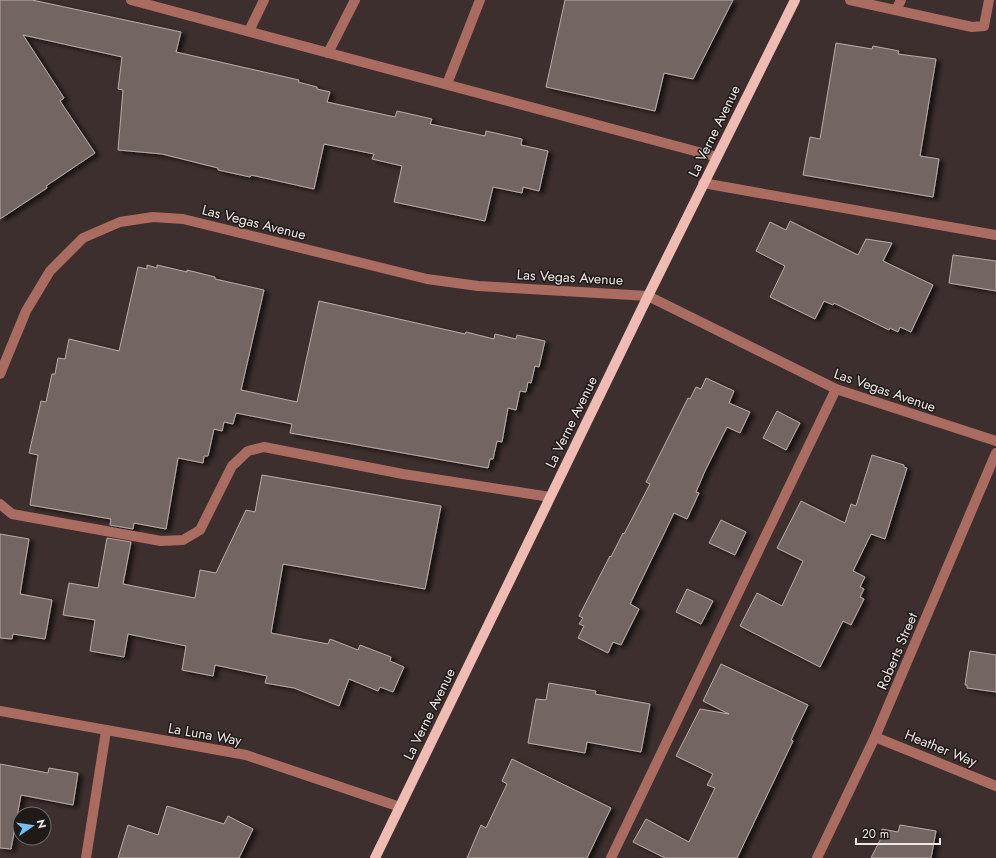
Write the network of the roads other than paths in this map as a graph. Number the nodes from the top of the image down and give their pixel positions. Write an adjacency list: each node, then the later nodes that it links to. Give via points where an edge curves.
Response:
1 (131, 0): 10 (street)
2 (264, 0): 10 (street)
3 (356, 0): 11 (street)
4 (480, 0): 12 (street)
5 (795, 0): 13 (main road, La Verne Avenue)
6 (850, 0): 9 (street)
7 (901, 0): 9 (street)
8 (989, 0): 9 (street, via 984,26 972,27)
9 (896, 10)
10 (249, 31): 11 (street)
11 (328, 53): 12 (street)
12 (447, 84): 13 (street)
13 (717, 156): 14 (main road, La Verne Avenue)
14 (703, 183): 15 (street); 16 (main road, La Verne Avenue)
15 (996, 235)
16 (648, 296): 17 (street, Las Vegas Avenue, via 478,286 427,279 183,219 153,217 120,222 83,238 50,271 26,311); 18 (street, Las Vegas Avenue); 21 (main road, La Verne Avenue)
17 (0, 374)
18 (836, 390): 19 (street, Las Vegas Avenue); 30 (street)
19 (996, 441)
20 (996, 453): 25 (street, Roberts Street)
21 (550, 497): 22 (street, via 403,474 264,447 248,451 232,466 200,530 184,540 161,541 12,514); 27 (main road, La Verne Avenue)
22 (0, 504)
23 (0, 711): 24 (street, La Luna Way)
24 (106, 731): 27 (street, La Luna Way, via 246,755); 28 (street)
25 (876, 737): 26 (street, Heather Way); 31 (street, Roberts Street)
26 (996, 786)
27 (400, 807): 29 (main road, La Verne Avenue)
28 (86, 858)
29 (375, 858)
30 (611, 858)
31 (817, 858)

